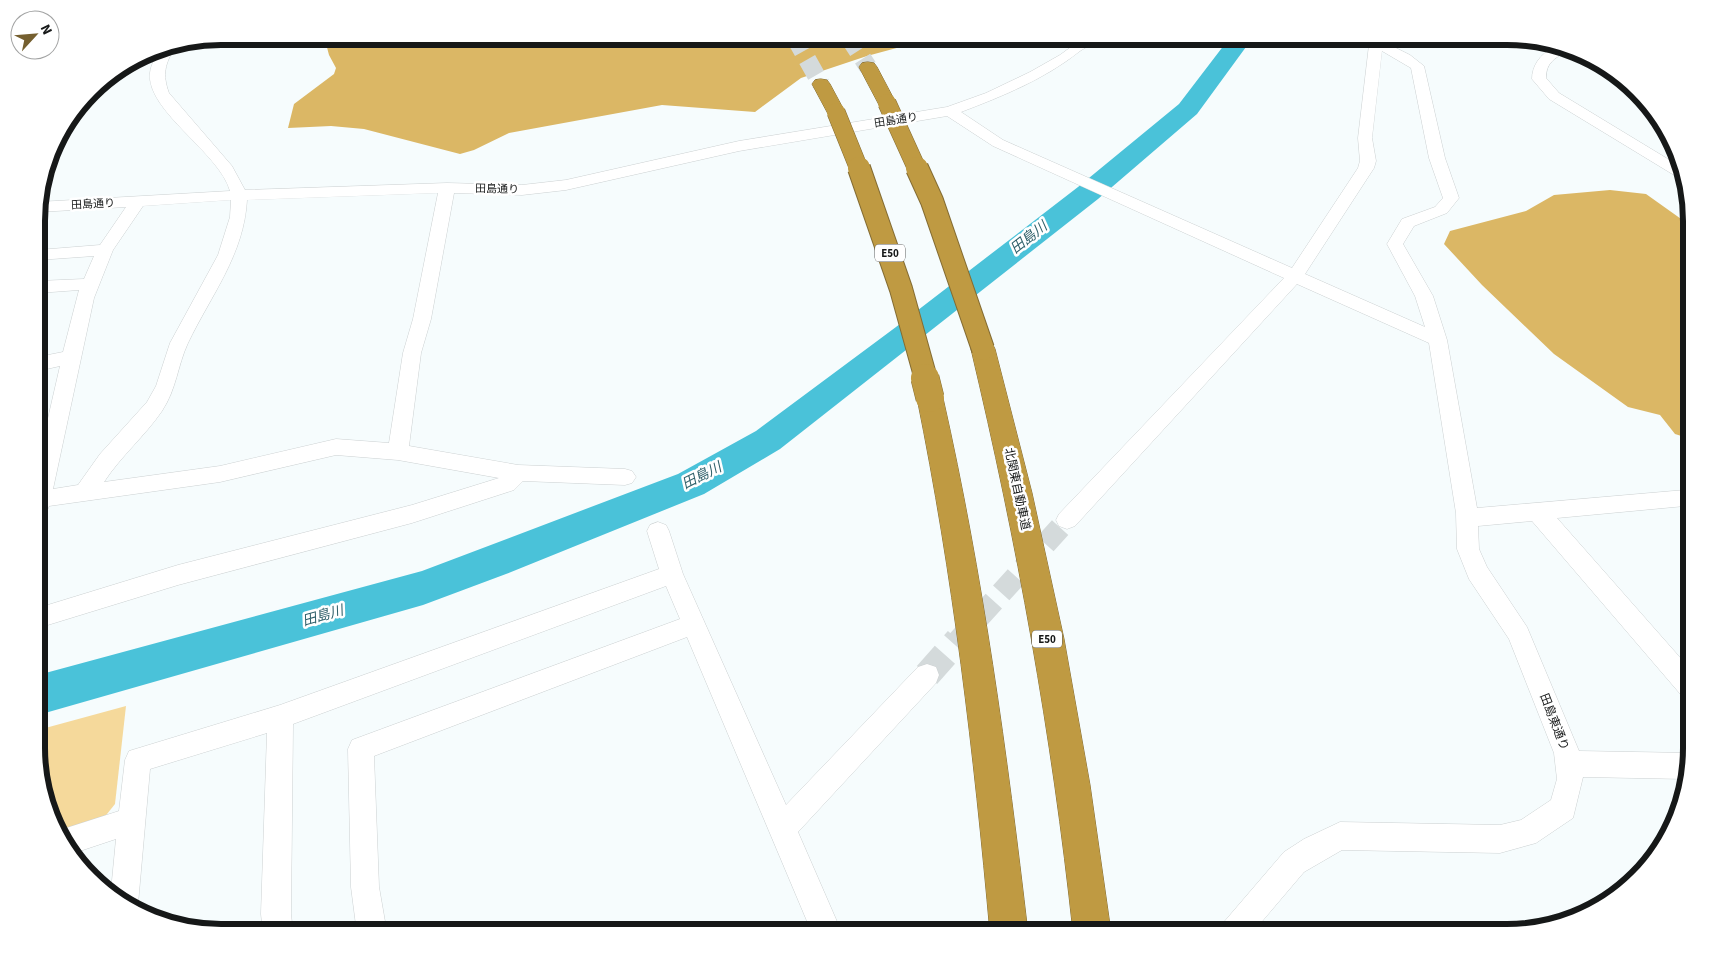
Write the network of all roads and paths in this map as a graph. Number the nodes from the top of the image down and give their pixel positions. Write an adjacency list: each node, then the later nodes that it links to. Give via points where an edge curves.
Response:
1 (1081, 45): 8 (street, 田島通り, via 1035,75)
2 (1376, 45): 16 (street, via 1365,138 1366,168)
3 (1380, 45): 19 (street, 田島東通り, via 1417,66 1433,142 1451,198 1441,210 1408,223 1395,244 1424,296)
4 (1556, 52): 9 (street, via 1549,55 1538,70 1539,79 1545,87 1570,107)
5 (165, 54): 11 (street, via 157,80 168,102 233,179)
6 (868, 67): 49 (highway, 北関東自動車道 / E50, bridge, via 932,202 983,349 1014,469 1038,586 1069,764)
7 (821, 84): 48 (highway, E50, bridge, via 866,184 921,356 949,482 972,612)
8 (950, 111): 10 (street, 田島通り, via 738,146 549,187 522,190); 16 (street, via 998,143)
9 (1676, 170)
10 (447, 188): 11 (street, 田島通り); 22 (street, via 422,319 412,353)
11 (240, 196): 12 (street, 田島通り); 26 (street, via 227,257 179,343 166,386 154,407 107,460)
12 (137, 202): 13 (street, 田島通り); 14 (street)
13 (45, 207)
14 (105, 250): 15 (street); 17 (street)
15 (45, 254)
16 (1295, 276): 19 (street); 31 (street)
17 (90, 284): 18 (street); 20 (street)
18 (45, 287)
19 (1438, 340): 30 (street, 田島東通り)
20 (70, 357): 21 (street); 23 (street)
21 (45, 362)
22 (398, 452): 24 (street); 26 (street, via 322,448 220,474)
23 (45, 470)
24 (518, 473): 25 (street); 34 (street, via 506,484 412,514 178,575)
25 (625, 477)
26 (85, 492): 28 (street)
27 (1683, 498): 29 (street)
28 (45, 501)
29 (1536, 510): 30 (street); 37 (street)
30 (1467, 518): 39 (street, 田島東通り, via 1468,549 1476,572 1519,634 1564,745)
31 (1067, 520)
32 (658, 531): 33 (street)
33 (672, 574): 35 (street); 38 (street)
34 (45, 616)
35 (694, 624): 42 (street); 46 (street, via 361,749 365,887)
36 (927, 675): 42 (street)
37 (1683, 679)
38 (280, 717): 41 (street, via 138,760); 45 (street)
39 (1568, 764): 40 (street); 50 (street, 田島東通り, via 1570,780 1563,808 1526,833 1500,839 1340,836 1294,862)
40 (1682, 766)
41 (133, 820): 43 (street); 44 (street)
42 (781, 830): 47 (street)
43 (71, 840)
44 (125, 895)
45 (277, 924)
46 (371, 924)
47 (823, 924)
48 (1008, 924)
49 (1091, 924)
50 (1241, 924)

